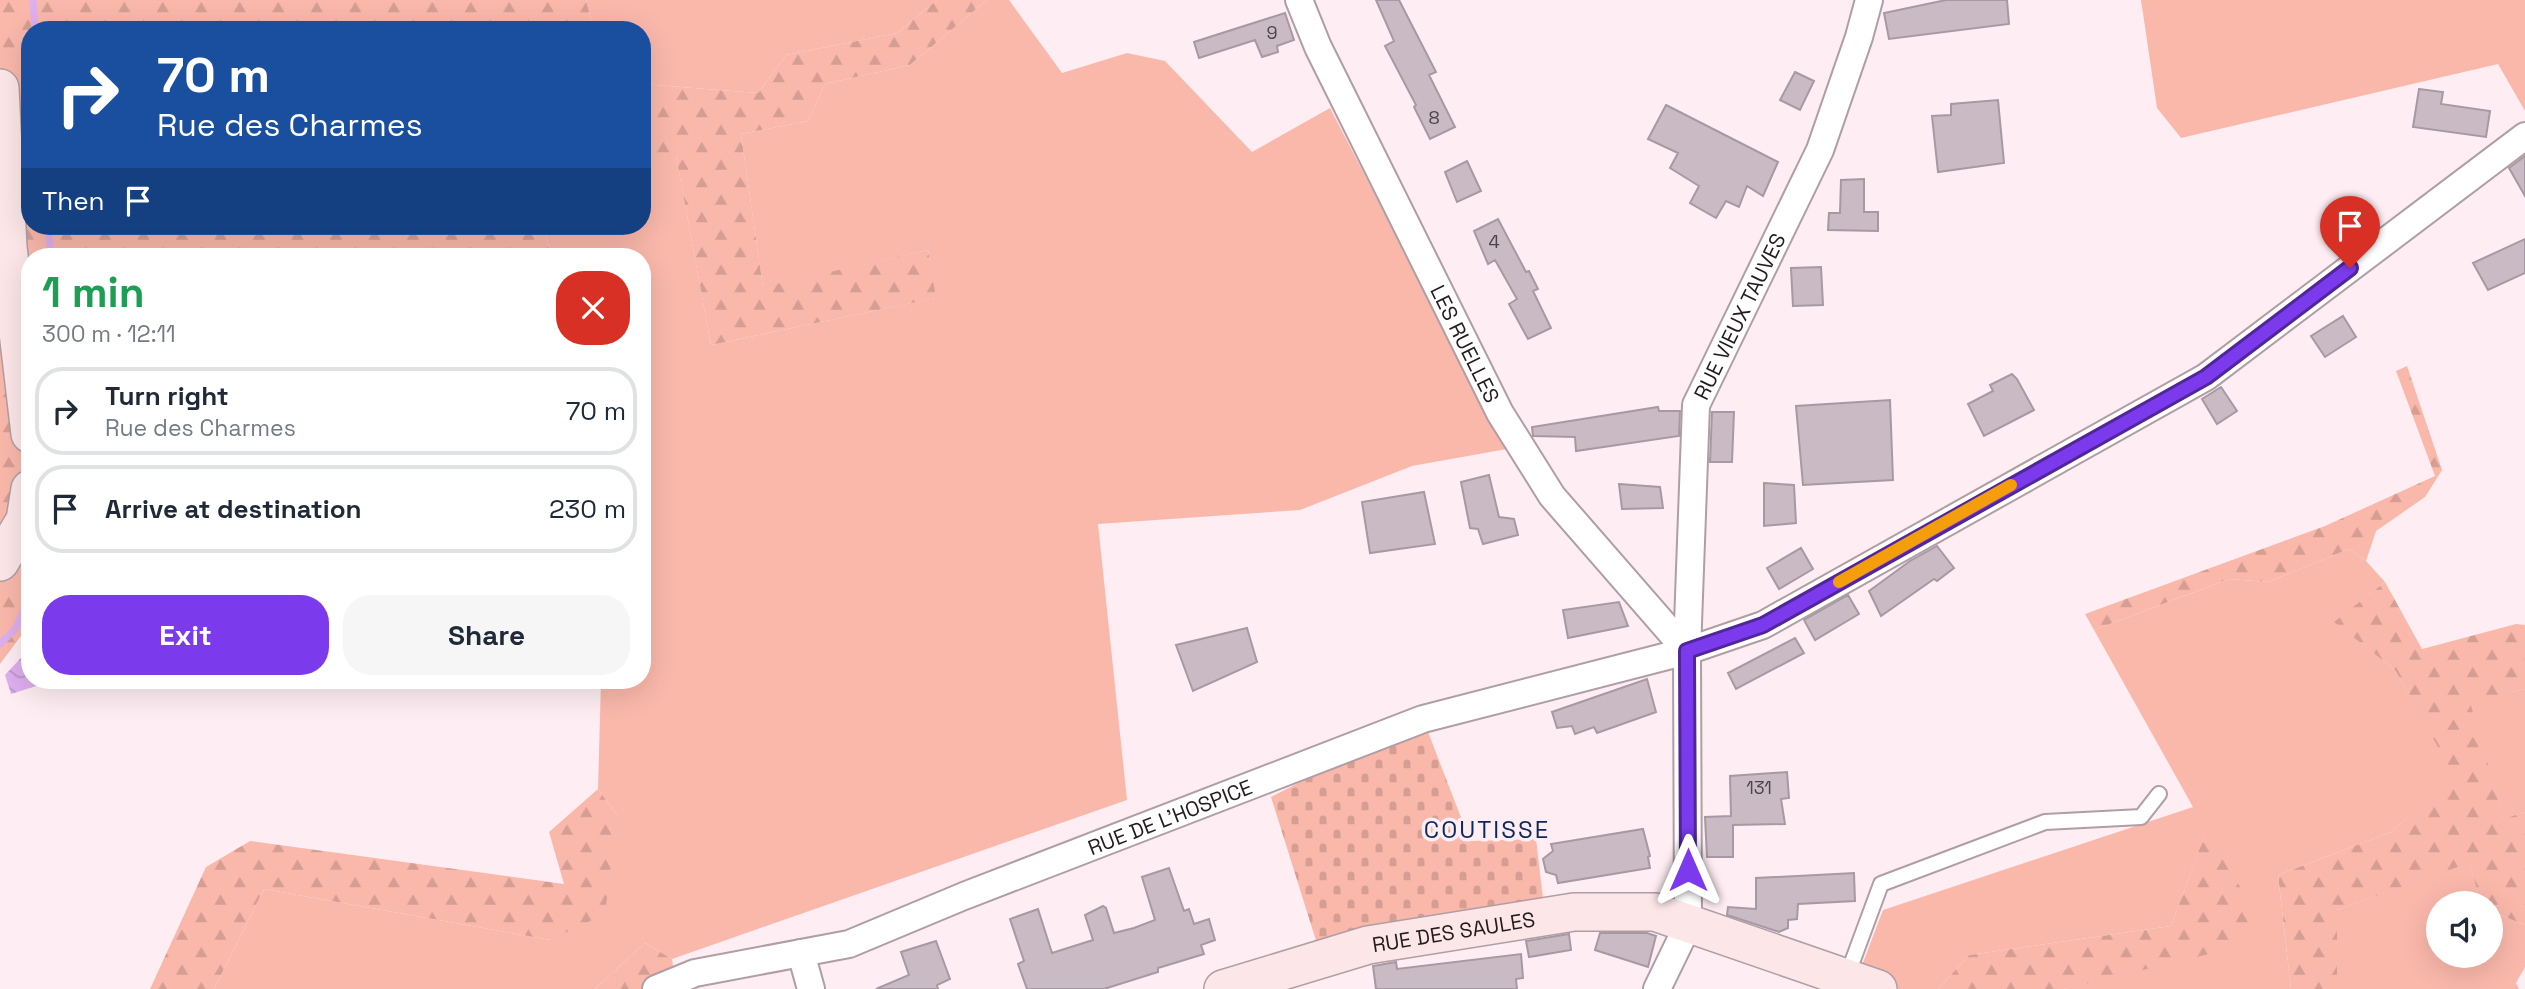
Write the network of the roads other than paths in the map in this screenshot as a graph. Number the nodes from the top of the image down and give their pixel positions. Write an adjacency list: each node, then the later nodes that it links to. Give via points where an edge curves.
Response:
1 (1298, 0): 8 (street, LES RUELLES, via 1500,412 1552,496)
2 (1869, 0): 8 (street, RUE VIEUX TAUVES, via 1820,150 1696,405)
3 (0, 88): 5 (street, via 8,247)
4 (2525, 136): 8 (street, RUE DE L'HOSPICE, via 2206,377 1763,625)
5 (21, 358)
6 (21, 527): 7 (street)
7 (0, 562)
8 (1687, 651): 10 (street, RUE VIEUX TAUVES); 11 (street, RUE DE L'HOSPICE, via 1423,719 849,944)
9 (2159, 794): 12 (lane, via 2141,817 2045,822 1881,884)
10 (1688, 925): 12 (street, RUE DES SAULES); 15 (street, RUE DES SAULES, via 1655,912 1574,912 1367,945); 16 (street)
11 (801, 953): 13 (street, RUE DE L'HOSPICE, via 695,973); 14 (street)
12 (1862, 983)
13 (656, 989)
14 (811, 989)
15 (1223, 989)
16 (1657, 989)

